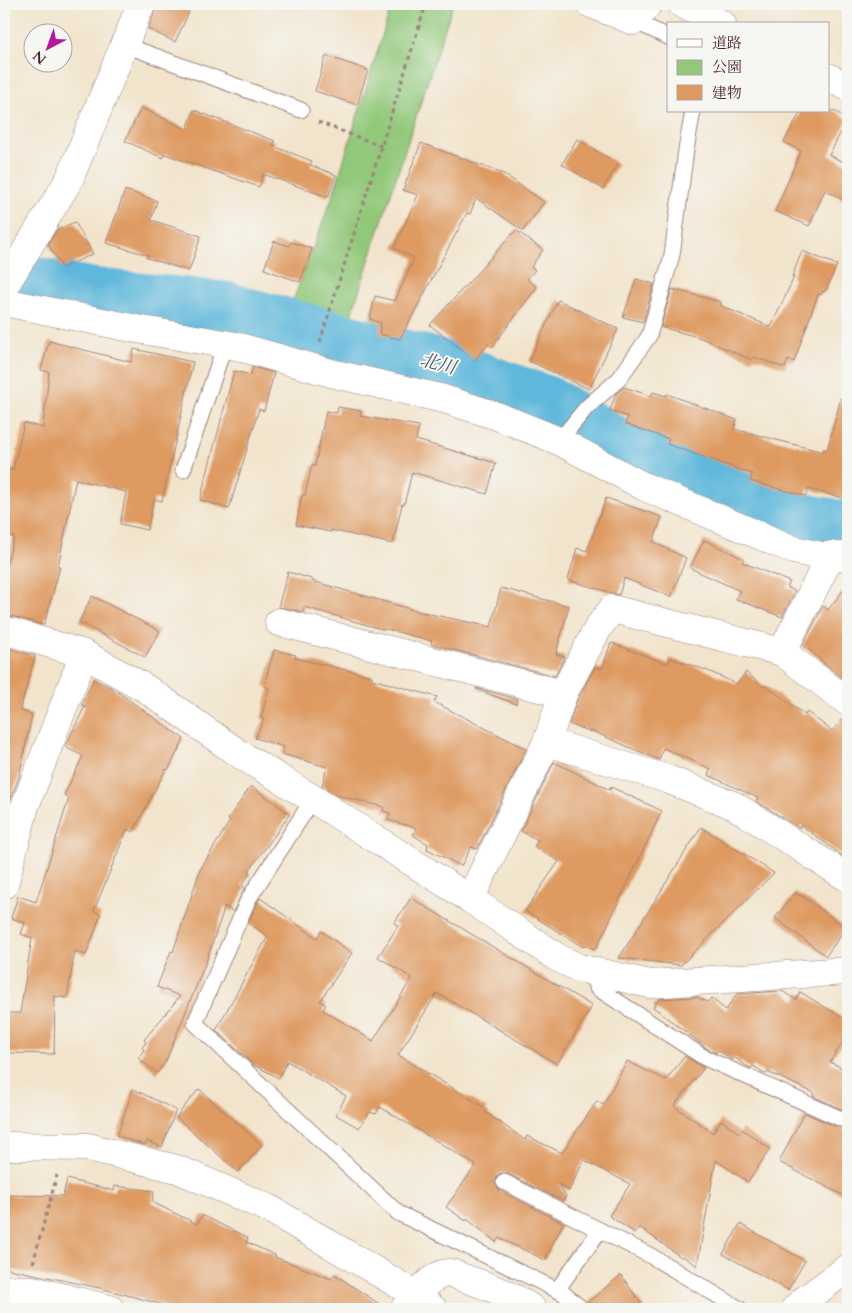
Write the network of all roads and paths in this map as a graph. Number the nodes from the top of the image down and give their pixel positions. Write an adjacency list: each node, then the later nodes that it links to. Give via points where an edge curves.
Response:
1 (141, 4): 8 (street)
2 (426, 4): 13 (path)
3 (590, 4): 5 (street)
4 (682, 4): 6 (street)
5 (641, 13): 7 (lane)
6 (718, 22)
7 (667, 36)
8 (126, 44): 11 (lane); 14 (street, via 69,180)
9 (830, 78): 10 (street)
10 (848, 87)
11 (300, 110): 13 (path, via 307,118)
12 (693, 112): 19 (lane, via 672,255 649,336 619,379 586,408)
13 (381, 146): 18 (path)
14 (12, 256): 15 (street)
15 (4, 287)
16 (4, 302): 17 (street)
17 (225, 344): 18 (street); 20 (lane)
18 (312, 367): 19 (street, via 444,399)
19 (560, 439): 21 (street, via 646,487 747,531 794,550)
20 (183, 470)
21 (840, 556): 24 (street)
22 (279, 622): 26 (street)
23 (4, 631): 25 (street)
24 (782, 652): 26 (street, via 612,609 598,628); 27 (street)
25 (84, 654): 29 (street, via 145,688 238,753); 30 (street)
26 (563, 694): 28 (street)
27 (848, 702)
28 (547, 742): 31 (street, via 667,779 735,806); 33 (street)
29 (313, 799): 33 (street); 43 (lane, via 248,900 195,1023 398,1213)
30 (14, 810): 32 (street)
31 (848, 878)
32 (4, 885)
33 (470, 899): 34 (street, via 558,958)
34 (589, 970): 35 (street, via 650,984); 36 (lane, via 597,988 705,1058)
35 (848, 971)
36 (848, 1122)
37 (4, 1146): 38 (street)
38 (64, 1146): 42 (path); 44 (street, via 88,1147 186,1172 268,1208)
39 (504, 1182): 40 (lane)
40 (600, 1230): 43 (lane); 48 (lane)
41 (848, 1268): 49 (street)
42 (14, 1290): 45 (street, via 42,1292)
43 (557, 1290): 47 (lane)
44 (417, 1304): 46 (street, via 436,1277 449,1273 489,1287)
45 (110, 1309)
46 (532, 1309)
47 (582, 1309)
48 (740, 1309)
49 (795, 1309)

